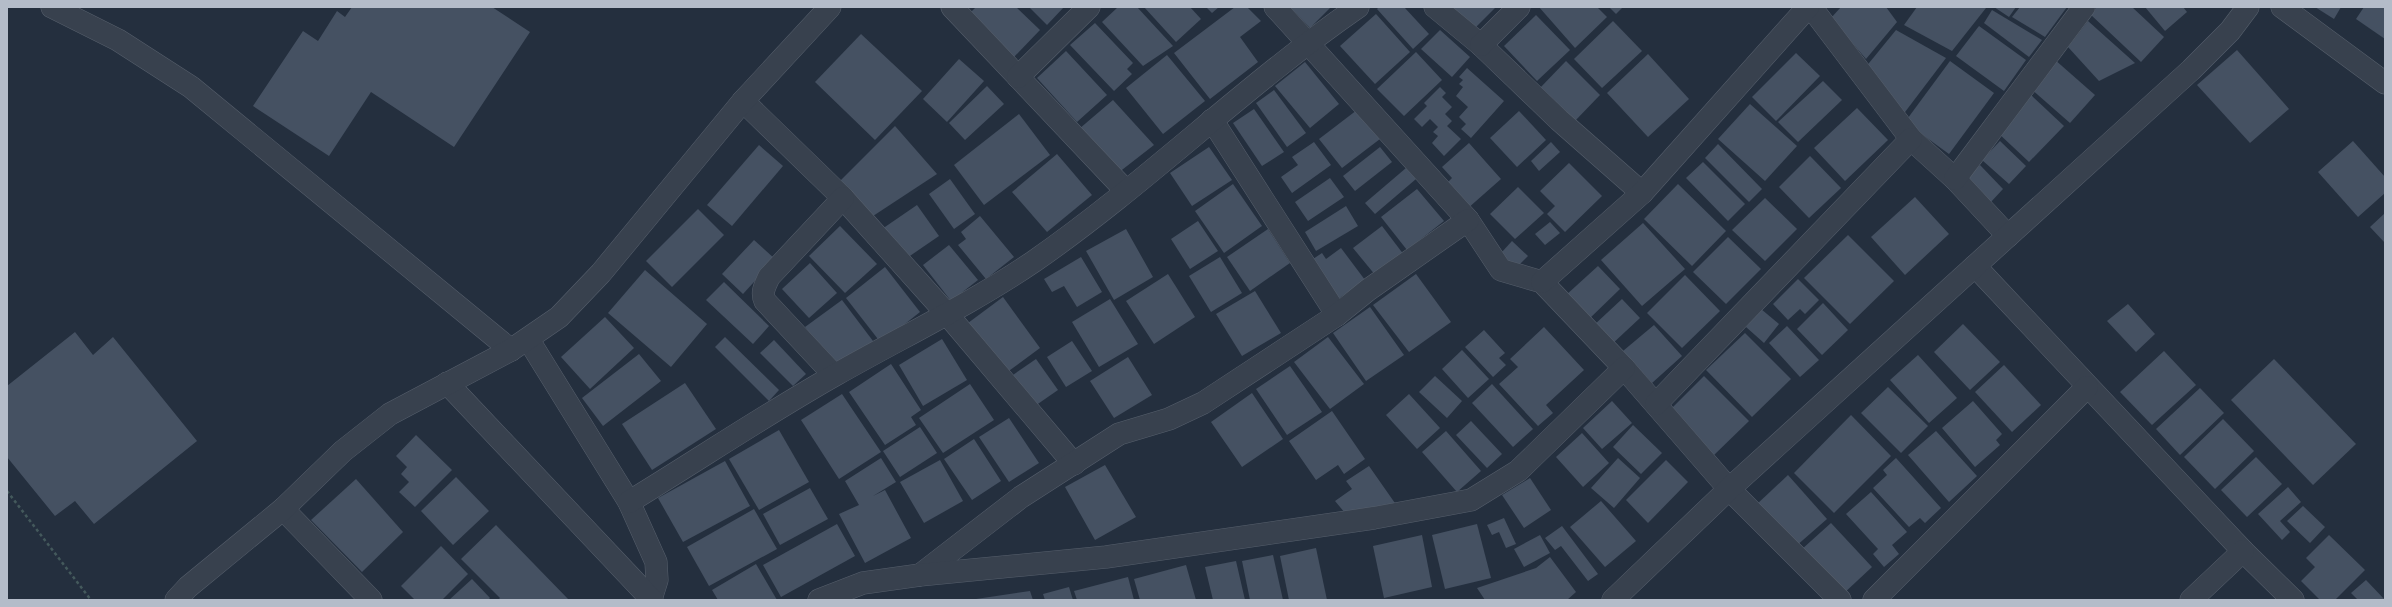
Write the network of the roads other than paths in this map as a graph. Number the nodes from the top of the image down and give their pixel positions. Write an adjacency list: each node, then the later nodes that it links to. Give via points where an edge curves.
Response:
1 (52, 7): 30 (street, via 118,40 191,87)
2 (830, 7): 17 (street)
3 (952, 7): 15 (street)
4 (1089, 7): 15 (street)
5 (1275, 7): 13 (street)
6 (1358, 7): 13 (street)
7 (1435, 7): 14 (street)
8 (1519, 7): 14 (street)
9 (1810, 7): 19 (street); 22 (street)
10 (2084, 7): 20 (street)
11 (2248, 7): 25 (street, via 2230,31 2191,70)
12 (2282, 7): 16 (street)
13 (1306, 43): 18 (street); 24 (street)
14 (1481, 45): 22 (street, via 1559,120)
15 (1018, 77): 21 (street)
16 (2385, 83)
17 (743, 101): 23 (street); 30 (street, via 601,273 559,317)
18 (1212, 120): 21 (street); 29 (street)
19 (1911, 139): 20 (street); 35 (street)
20 (1955, 179): 25 (street)
21 (1126, 191): 28 (street, via 1033,262)
22 (1642, 193): 27 (street)
23 (843, 198): 28 (street); 32 (street, via 769,277 763,288 765,301)
24 (1468, 220): 27 (street, via 1501,270); 29 (street, via 1368,290)
25 (2008, 236): 26 (street)
26 (1975, 266): 34 (street); 37 (street)
27 (1542, 282): 31 (street)
28 (947, 314): 32 (street); 36 (street)
29 (1337, 315): 36 (street, via 1203,403 1169,419 1119,434)
30 (520, 345): 33 (street); 38 (street)
31 (1624, 368): 35 (street); 41 (street, via 1518,471 1471,500 1374,518 1106,557)
32 (834, 375): 38 (street)
33 (446, 383): 39 (street, via 390,414 343,450); 42 (street)
34 (2087, 387): 40 (street); 48 (street)
35 (1656, 404): 37 (street)
36 (1074, 464): 41 (street, via 1021,497)
37 (1729, 489): 46 (street); 47 (street)
38 (629, 502): 42 (street, via 656,562 657,580)
39 (283, 510): 43 (street, via 188,587); 44 (street)
40 (2243, 551): 49 (street); 50 (street)
41 (920, 575): 45 (street, via 864,583)
42 (652, 599)
43 (176, 600)
44 (371, 600)
45 (819, 600)
46 (1612, 600)
47 (1840, 600)
48 (1874, 600)
49 (2191, 600)
50 (2293, 600)

